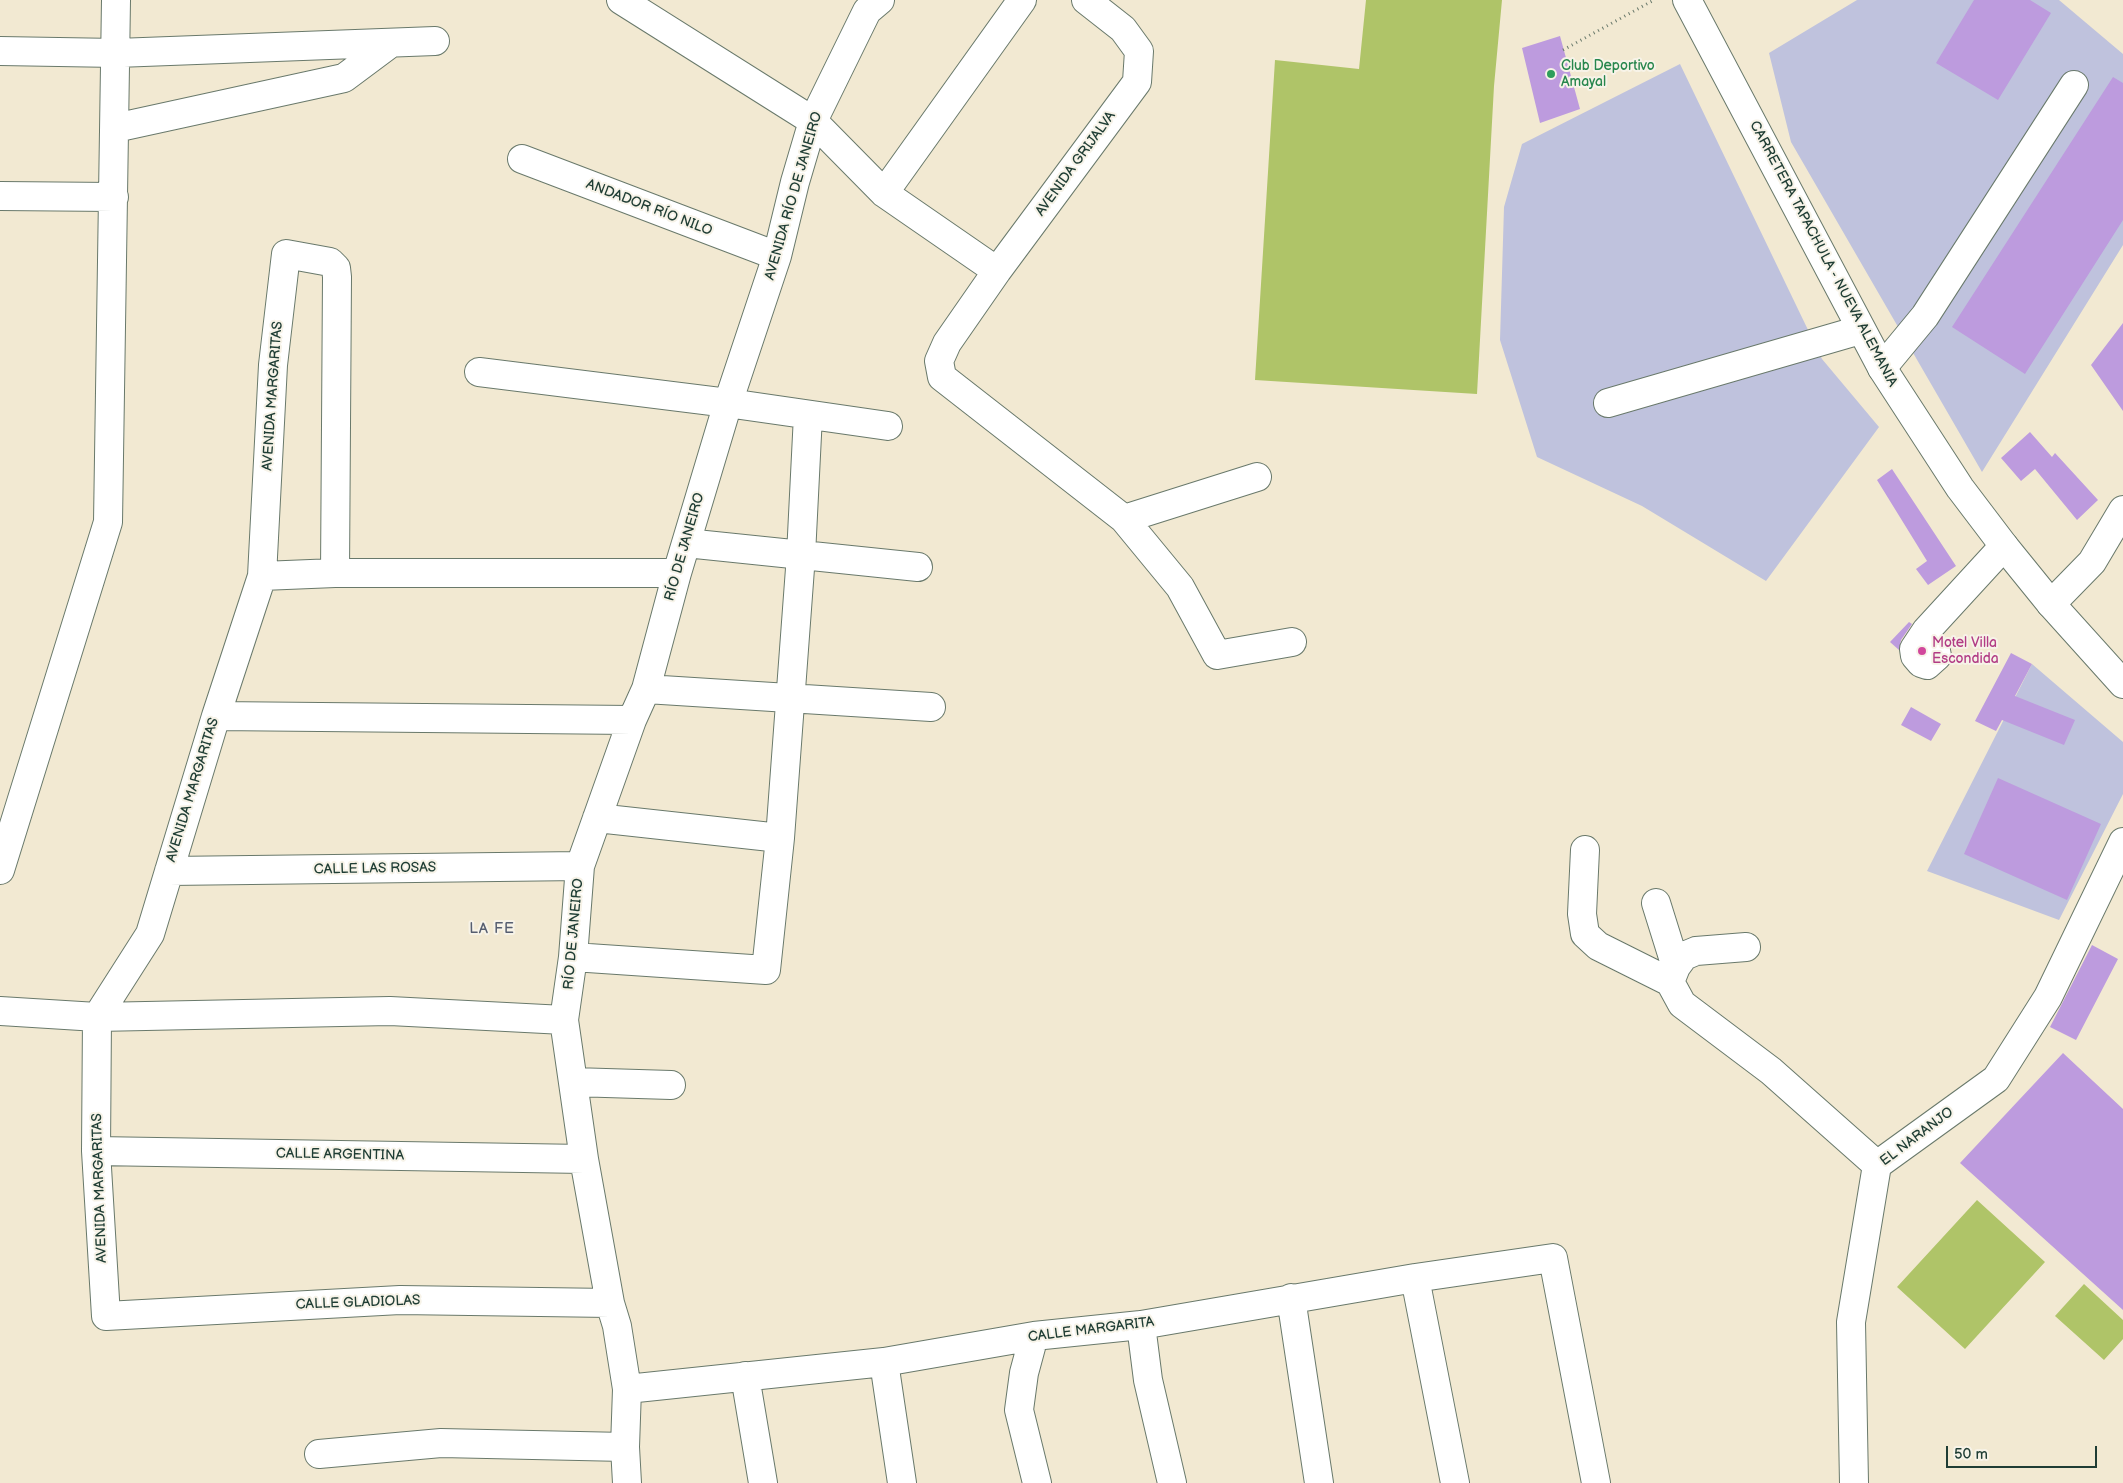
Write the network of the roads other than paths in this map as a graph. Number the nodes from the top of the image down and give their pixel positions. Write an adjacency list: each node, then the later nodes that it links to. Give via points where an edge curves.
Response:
1 (116, 0): 10 (street)
2 (621, 0): 12 (street)
3 (880, 0): 12 (street, AVENIDA RÍO DE JANEIRO, via 867,11)
4 (1022, 0): 15 (street)
5 (1086, 0): 19 (street, AVENIDA GRIJALVA, via 1123,28 1139,51 1137,82)
6 (1687, 0): 20 (street, CARRETERA TAPACHULA - NUEVA ALEMANIA)
7 (435, 41): 8 (street)
8 (391, 43): 10 (street); 13 (street, via 344,78)
9 (0, 50): 10 (street)
10 (117, 53): 13 (street)
11 (2074, 85): 21 (street, via 1925,316)
12 (813, 120): 15 (street); 18 (street, AVENIDA RÍO DE JANEIRO)
13 (115, 128): 17 (street)
14 (522, 159): 18 (street, ANDADOR RÍO NILO)
15 (884, 193): 19 (street)
16 (0, 196): 17 (street)
17 (114, 197): 51 (street, via 108,522)
18 (777, 256): 23 (street, AVENIDA RÍO DE JANEIRO)
19 (997, 271): 29 (street, AVENIDA GRIJALVA, via 948,343 939,361 942,377)
20 (1860, 330): 21 (street, CARRETERA TAPACHULA - NUEVA ALEMANIA); 24 (street)
21 (1882, 368): 31 (street, CARRETERA TAPACHULA - NUEVA ALEMANIA, via 1960,488)
22 (479, 372): 23 (street)
23 (728, 403): 25 (street); 30 (street, RÍO DE JANEIRO)
24 (1608, 403)
25 (808, 414): 26 (street); 32 (street)
26 (888, 426)
27 (1257, 478): 29 (street)
28 (2123, 510): 37 (street, via 2092,562)
29 (1124, 519): 39 (street, AVENIDA GRIJALVA, via 1180,586 1217,655)
30 (686, 542): 32 (street); 35 (street, RÍO DE JANEIRO)
31 (2004, 546): 37 (street, CARRETERA TAPACHULA - NUEVA ALEMANIA); 38 (street)
32 (800, 555): 33 (street); 42 (street)
33 (918, 567)
34 (335, 572): 35 (street); 36 (street); 36 (street, AVENIDA MARGARITAS, via 336,268 330,262 286,254 273,365)
35 (677, 573): 41 (street, RÍO DE JANEIRO)
36 (262, 576): 44 (street, AVENIDA MARGARITAS)
37 (2051, 604): 40 (street, CARRETERA TAPACHULA - NUEVA ALEMANIA)
38 (1922, 637)
39 (1292, 642)
40 (2123, 684)
41 (646, 689): 42 (street); 45 (street, RÍO DE JANEIRO)
42 (789, 698): 43 (street); 47 (street)
43 (931, 707)
44 (216, 716): 45 (street); 52 (street, AVENIDA MARGARITAS)
45 (632, 720): 46 (street, RÍO DE JANEIRO)
46 (597, 818): 47 (street); 50 (street, RÍO DE JANEIRO)
47 (780, 838): 55 (street, via 766,970)
48 (2123, 842): 64 (street, EL NARANJO, via 2048,997 1996,1079)
49 (1585, 850): 56 (street, via 1584,934 1598,946)
50 (580, 866): 52 (street, CALLE LAS ROSAS); 55 (street, RÍO DE JANEIRO)
51 (0, 870)
52 (169, 871): 58 (street, AVENIDA MARGARITAS, via 150,934)
53 (1656, 903): 56 (street)
54 (1746, 947): 56 (street, via 1684,956)
55 (573, 957): 59 (street, RÍO DE JANEIRO)
56 (1673, 974): 64 (street, via 1682,1004 1771,1071)
57 (0, 1011): 58 (street)
58 (97, 1017): 59 (street, via 390,1011); 62 (street, AVENIDA MARGARITAS)
59 (564, 1020): 60 (street, RÍO DE JANEIRO)
60 (573, 1082): 61 (street); 63 (street, RÍO DE JANEIRO)
61 (671, 1085)
62 (96, 1151): 63 (street, CALLE ARGENTINA); 68 (street, AVENIDA MARGARITAS)
63 (584, 1160): 67 (street, RÍO DE JANEIRO)
64 (1877, 1165): 84 (street, EL NARANJO, via 1851,1322)
65 (1415, 1278): 66 (street, CALLE MARGARITA); 82 (street); 83 (street, CALLE MARGARITA, via 1553,1258)
66 (1292, 1298): 69 (street, CALLE MARGARITA); 81 (street)
67 (610, 1303): 68 (street, CALLE GLADIOLAS, via 400,1300); 73 (street, RÍO DE JANEIRO)
68 (106, 1316)
69 (1141, 1325): 70 (street, CALLE MARGARITA); 80 (street, via 1148,1380)
70 (1034, 1336): 71 (street, CALLE MARGARITA); 79 (street, via 1019,1410)
71 (884, 1362): 72 (street, CALLE MARGARITA); 78 (street)
72 (745, 1376): 73 (street, CALLE MARGARITA); 77 (street)
73 (627, 1389): 74 (street, RÍO DE JANEIRO)
74 (625, 1447): 75 (street, via 441,1443); 76 (street, RÍO DE JANEIRO)
75 (319, 1454)
76 (627, 1483)
77 (764, 1483)
78 (902, 1483)
79 (1037, 1483)
80 (1172, 1483)
81 (1319, 1483)
82 (1455, 1483)
83 (1596, 1483)
84 (1854, 1483)

